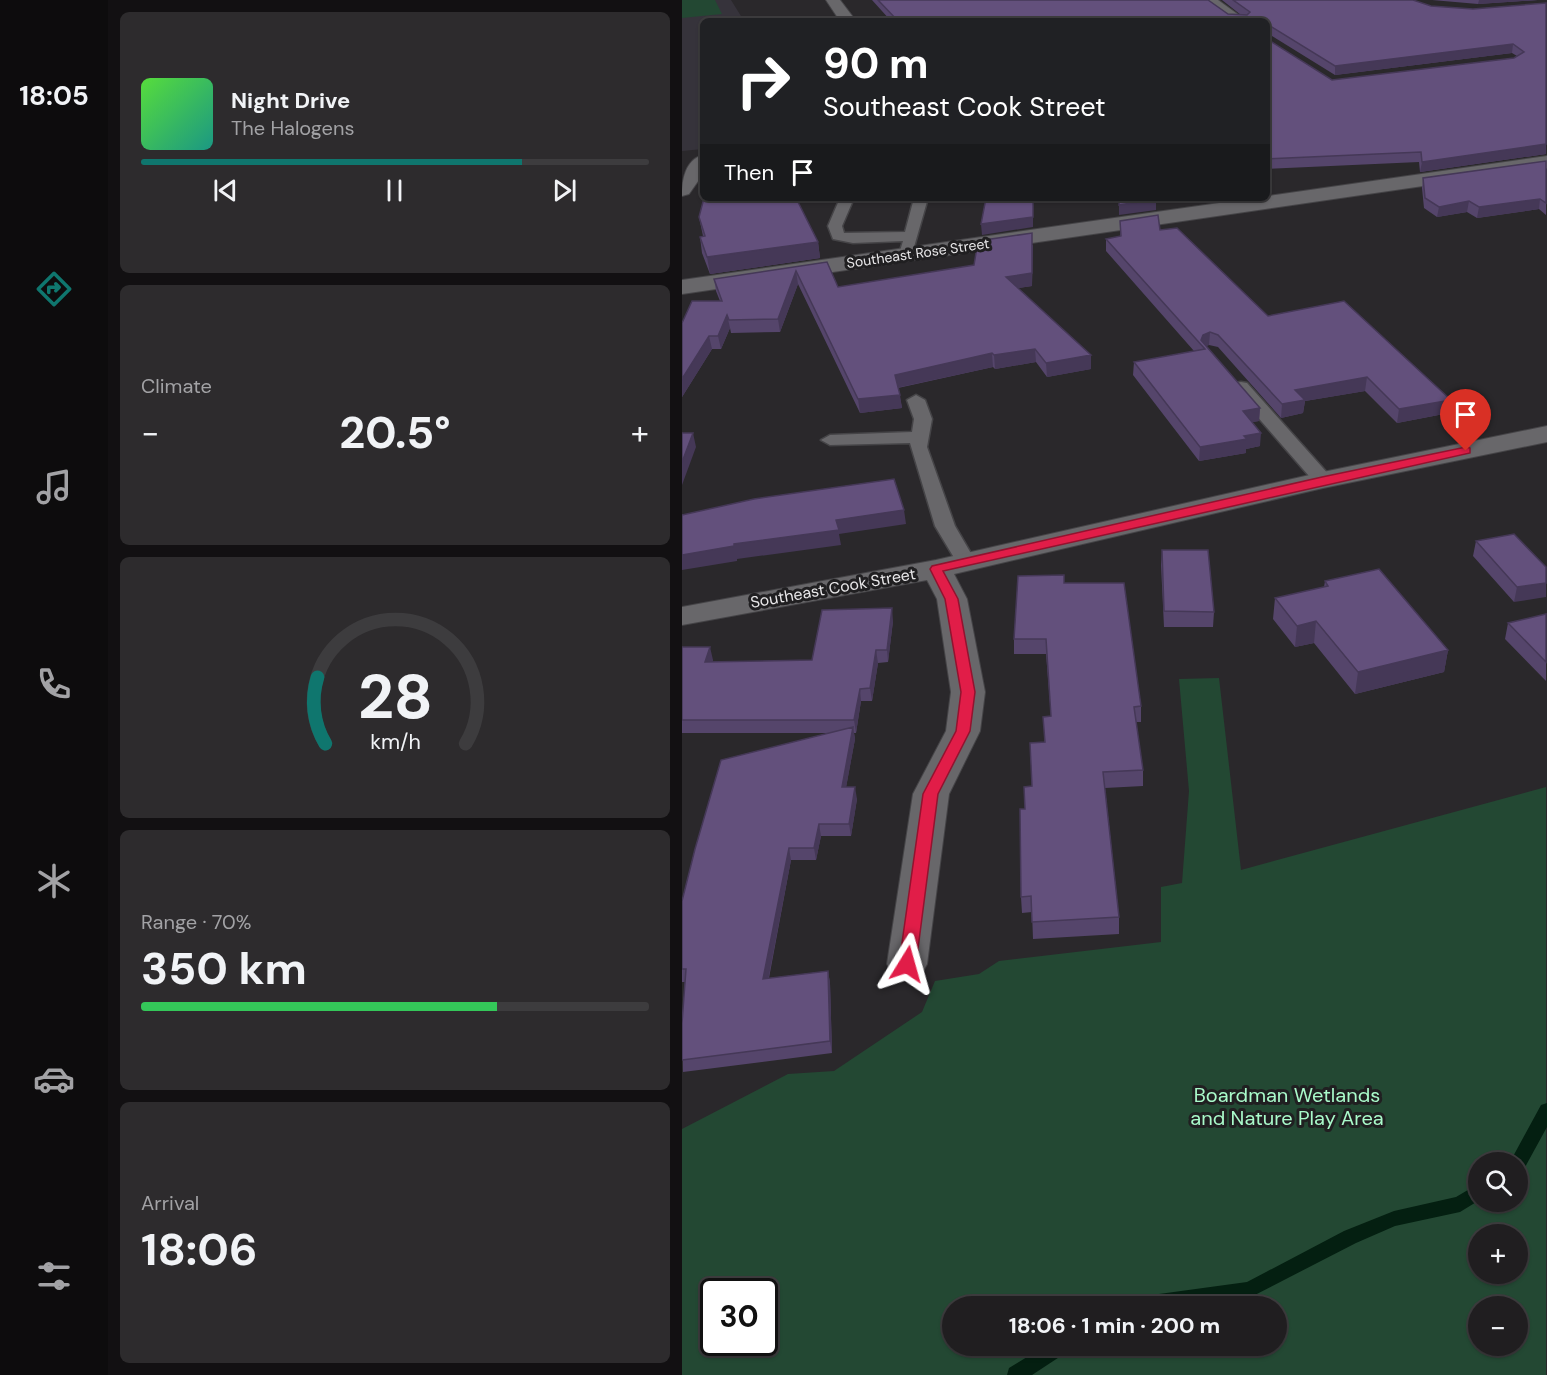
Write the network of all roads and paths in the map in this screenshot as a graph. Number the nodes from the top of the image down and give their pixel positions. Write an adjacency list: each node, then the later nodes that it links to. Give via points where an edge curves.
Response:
1 (833, 0): 3 (street)
2 (1208, 0): 4 (street)
3 (846, 18)
4 (1235, 18)
5 (1546, 162): 8 (street, Southeast Rose Street)
6 (700, 165): 7 (street)
7 (682, 190)
8 (1270, 198)
9 (846, 201): 12 (lane, via 835,226 838,236)
10 (920, 201): 12 (lane)
11 (1250, 201): 12 (street, Southeast Rose Street)
12 (908, 246): 13 (street, Southeast Rose Street)
13 (682, 287)
14 (1232, 377): 19 (lane)
15 (916, 400): 17 (lane, via 923,419)
16 (1546, 434): 19 (street, Southeast Cook Street)
17 (919, 436): 18 (lane); 20 (lane, via 918,447 945,526)
18 (829, 440)
19 (1322, 480): 20 (street, Southeast Cook Street)
20 (951, 565): 21 (street, Southeast Cook Street); 22 (street, via 952,599 968,692 963,731 931,794)
21 (682, 616)
22 (907, 964)

